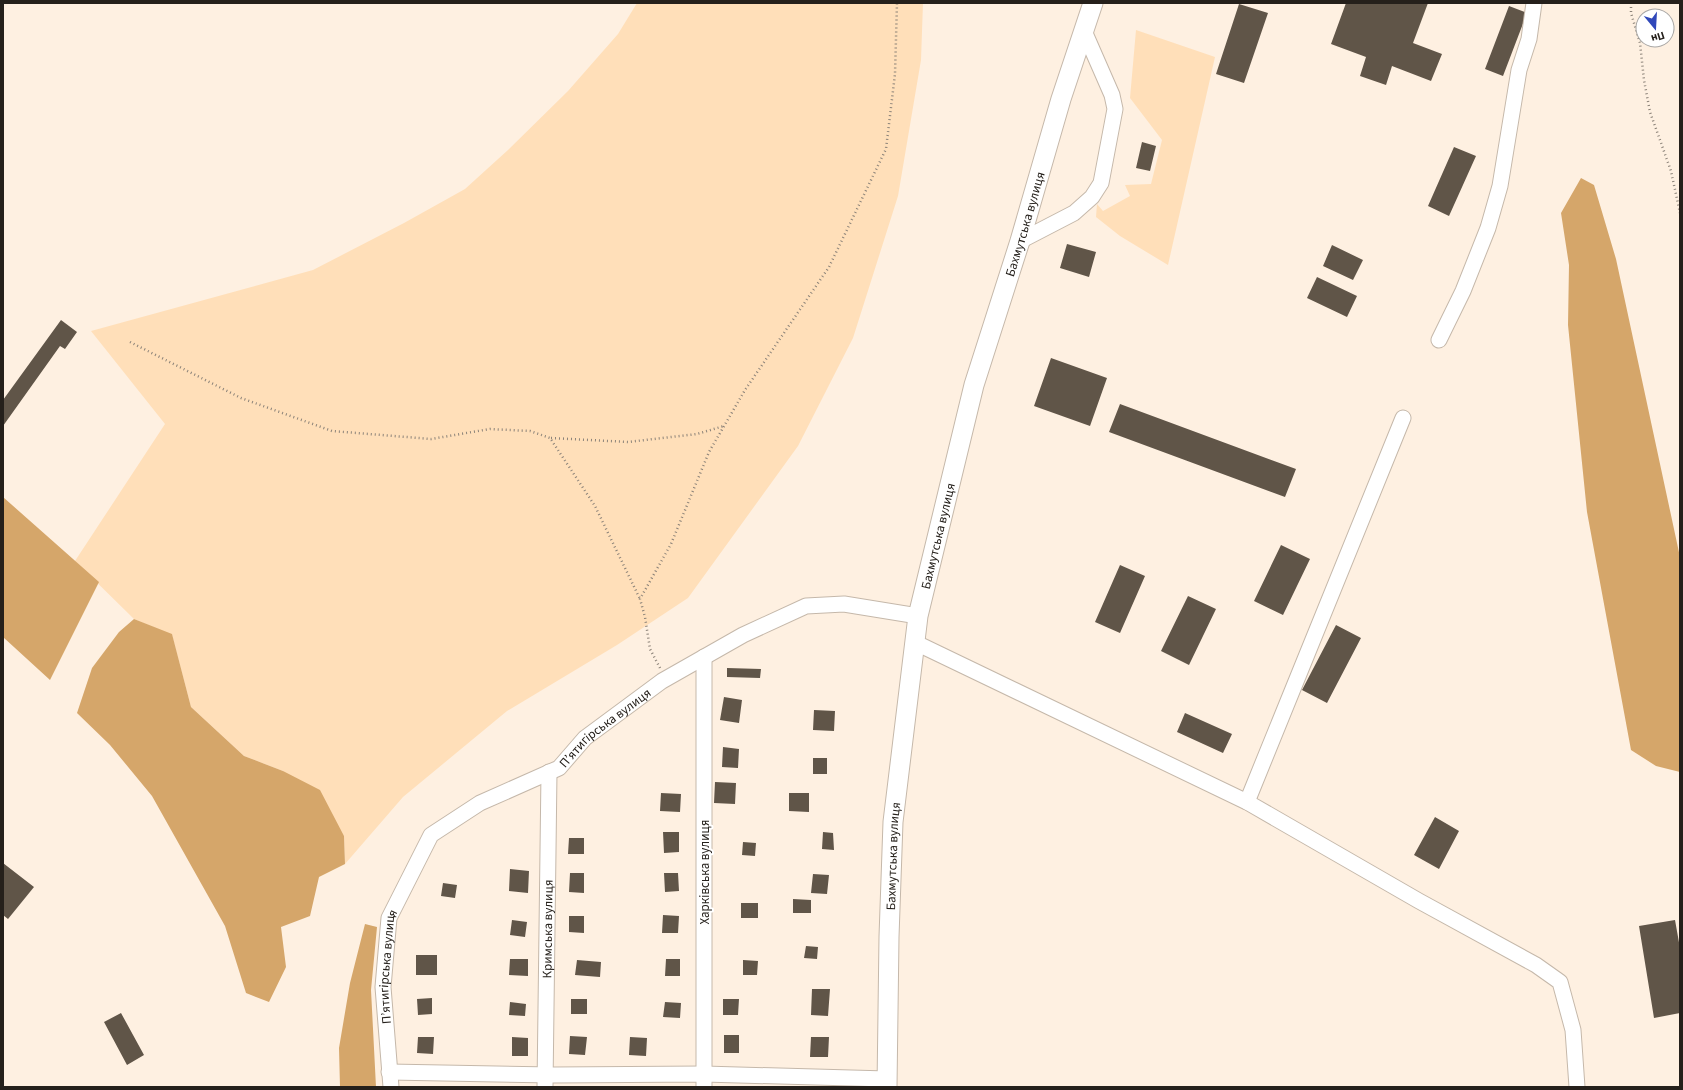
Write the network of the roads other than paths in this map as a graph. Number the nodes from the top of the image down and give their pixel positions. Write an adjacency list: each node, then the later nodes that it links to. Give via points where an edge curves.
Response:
1 (1093, 3): 3 (main road, Бахмутська вулиця)
2 (1534, 3): 5 (street, via 1529,39 1519,70 1500,186 1490,221 1463,291)
3 (1084, 31): 4 (main road, Бахмутська вулиця, via 1061,99); 4 (street, via 1112,95 1115,108 1101,183 1092,197 1074,213)
4 (1020, 241): 7 (main road, Бахмутська вулиця, via 974,385)
5 (1439, 340)
6 (1403, 418): 11 (street)
7 (918, 616): 8 (main road, Бахмутська вулиця); 9 (street, П’ятигірська вулиця, via 844,604 806,606 743,635)
8 (914, 642): 11 (street); 15 (main road, Бахмутська вулиця, via 893,822)
9 (704, 657): 10 (street, П’ятигірська вулиця, via 667,677 585,738 559,768); 13 (street, Харківська вулиця)
10 (549, 772): 12 (street, П’ятигірська вулиця, via 480,803 431,835 389,918 383,987); 14 (street, Кримська вулиця)
11 (1246, 802): 17 (street, via 1418,901 1536,965 1560,982 1573,1030)
12 (389, 1072): 14 (street); 16 (street, П’ятигірська вулиця)
13 (704, 1080): 14 (street); 15 (street)
14 (545, 1081)
15 (887, 1083)
16 (391, 1087)
17 (1576, 1087)

